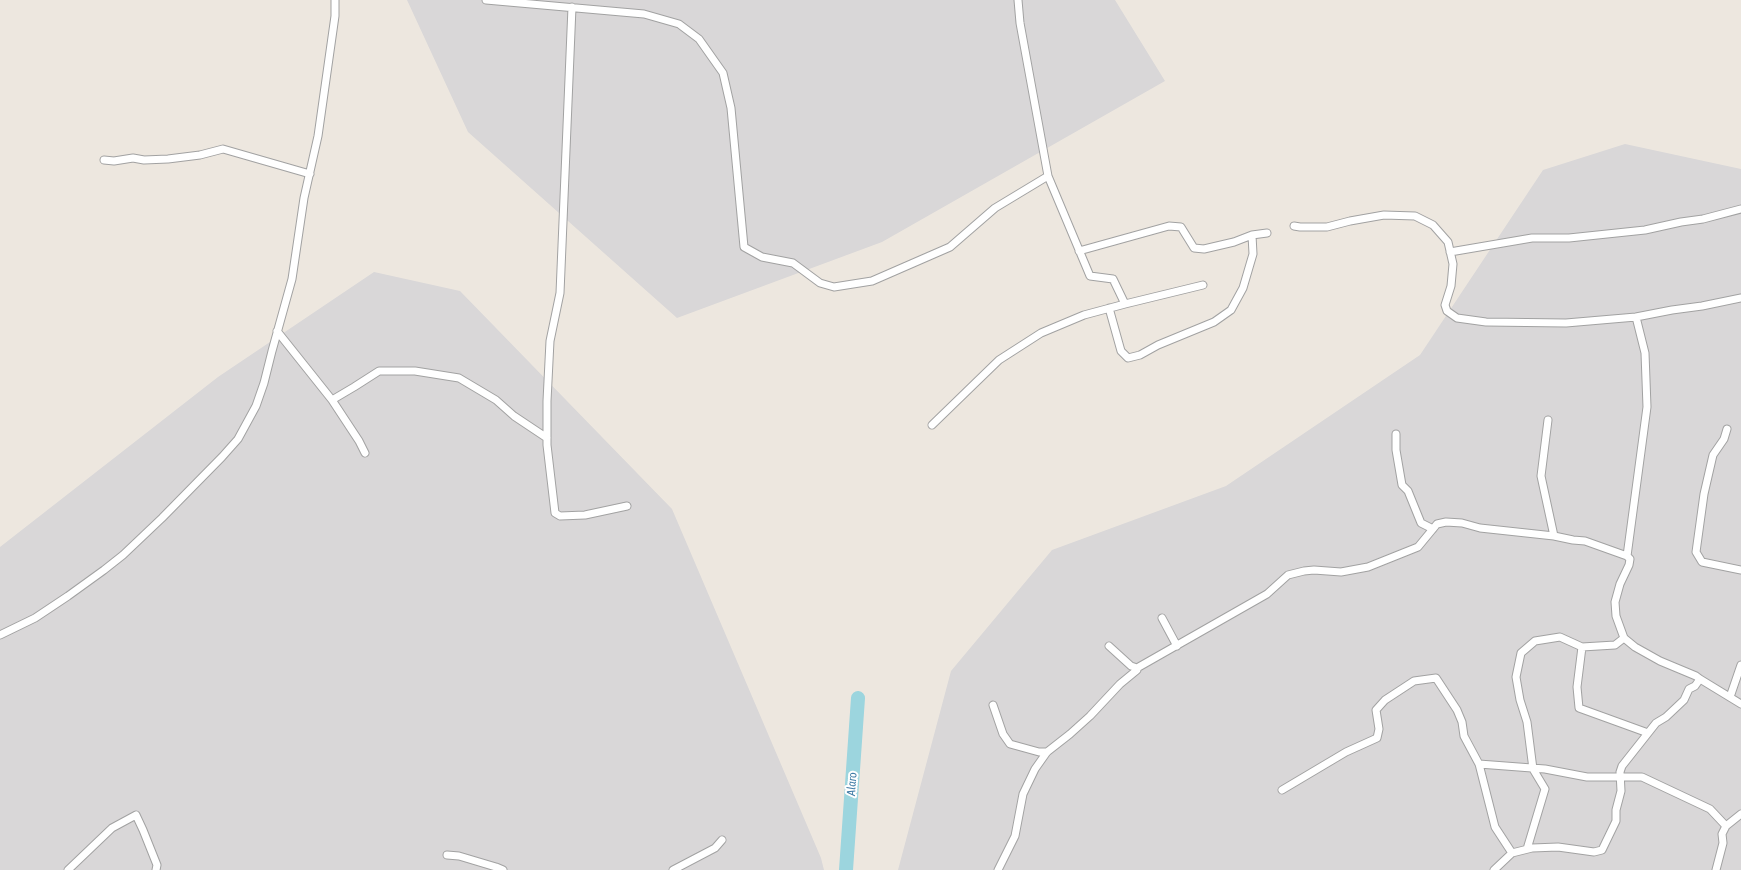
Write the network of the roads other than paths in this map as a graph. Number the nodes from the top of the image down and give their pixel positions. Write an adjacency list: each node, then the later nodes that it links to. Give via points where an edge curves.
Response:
1 (335, 0): 6 (street, via 318,136)
2 (486, 0): 4 (street)
3 (1018, 0): 7 (street)
4 (572, 7): 7 (street, via 644,14 679,24 700,39 724,73 731,108 744,247 762,257 793,263 820,283 834,287 872,281 950,247 995,208); 25 (street, via 560,293 550,342)
5 (104, 160): 6 (street, via 168,159 223,149)
6 (310, 174): 19 (street, via 292,279)
7 (1048, 176): 12 (street)
8 (1741, 209): 13 (street, via 1645,230 1569,238 1532,238)
9 (1294, 226): 13 (street, via 1327,227 1384,215 1414,216 1433,225 1448,242)
10 (1267, 233): 11 (street)
11 (1252, 235): 12 (street, via 1204,249 1194,248 1181,227 1169,226); 17 (street, via 1253,254 1243,288 1231,310 1214,322 1128,358 1121,351)
12 (1079, 251): 16 (street, via 1090,276 1113,279)
13 (1450, 252): 18 (street, via 1453,264 1451,286 1445,305 1447,311 1457,318 1486,322 1566,323)
14 (1204, 285): 16 (street)
15 (1741, 298): 18 (street)
16 (1125, 304): 17 (street)
17 (1109, 308): 22 (street, via 1040,333 999,360)
18 (1636, 317): 30 (street, via 1645,353 1647,407)
19 (277, 331): 20 (street); 33 (street, via 256,406 238,439 222,457 162,518 104,570 35,618)
20 (332, 400): 25 (street, via 379,371 415,371 459,378 496,400 514,416); 26 (street)
21 (1548, 420): 29 (street, via 1541,476)
22 (932, 425)
23 (1727, 429): 31 (street, via 1724,439 1713,455 1704,494 1696,552 1702,562)
24 (1396, 434): 28 (street, via 1402,485 1408,491 1421,523)
25 (547, 438): 27 (street, via 556,513 560,516 585,515)
26 (365, 454)
27 (627, 506)
28 (1433, 529): 29 (street, via 1437,524 1446,522); 36 (street, via 1418,547 1368,567 1341,572 1304,571 1288,575 1267,594)
29 (1554, 536): 30 (street, via 1592,543)
30 (1627, 556): 34 (street, via 1630,559 1629,565 1615,602 1616,616)
31 (1741, 570)
32 (1162, 618): 36 (street)
33 (0, 635)
34 (1624, 638): 37 (street, via 1615,645); 40 (street, via 1660,661)
35 (1109, 646): 39 (street, via 1131,666)
36 (1177, 646): 39 (street)
37 (1582, 647): 44 (street, via 1577,687 1579,708); 47 (street, via 1560,637 1535,641 1521,654 1516,677 1527,722)
38 (1741, 665): 41 (street)
39 (1137, 668): 45 (street, via 1090,716)
40 (1700, 679): 41 (street); 44 (street, via 1689,689 1684,700)
41 (1730, 696): 42 (street)
42 (1741, 704)
43 (993, 705): 45 (street, via 1003,734 1010,744)
44 (1648, 733): 48 (street, via 1625,762)
45 (1047, 752): 60 (street, via 1035,769 1024,794 1015,836)
46 (1479, 764): 47 (street); 49 (street, via 1464,736 1457,710 1436,678 1426,678 1400,688 1376,710 1379,730 1377,738 1346,752); 54 (street, via 1495,827)
47 (1533, 769): 48 (street, via 1587,777); 53 (street, via 1545,789)
48 (1620, 776): 51 (street, via 1642,777 1679,794 1710,809); 53 (street, via 1621,791 1616,821 1602,850 1594,852 1558,847)
49 (1282, 790)
50 (1741, 814): 51 (street)
51 (1726, 826): 62 (street, via 1722,834 1723,843)
52 (722, 840): 59 (street, via 714,848)
53 (1527, 849): 54 (street)
54 (1512, 853): 61 (street)
55 (447, 855): 58 (street)
56 (68, 870): 57 (street, via 112,828 136,815 144,830)
57 (156, 870)
58 (503, 870)
59 (673, 870)
60 (998, 870)
61 (1494, 870)
62 (1716, 870)

